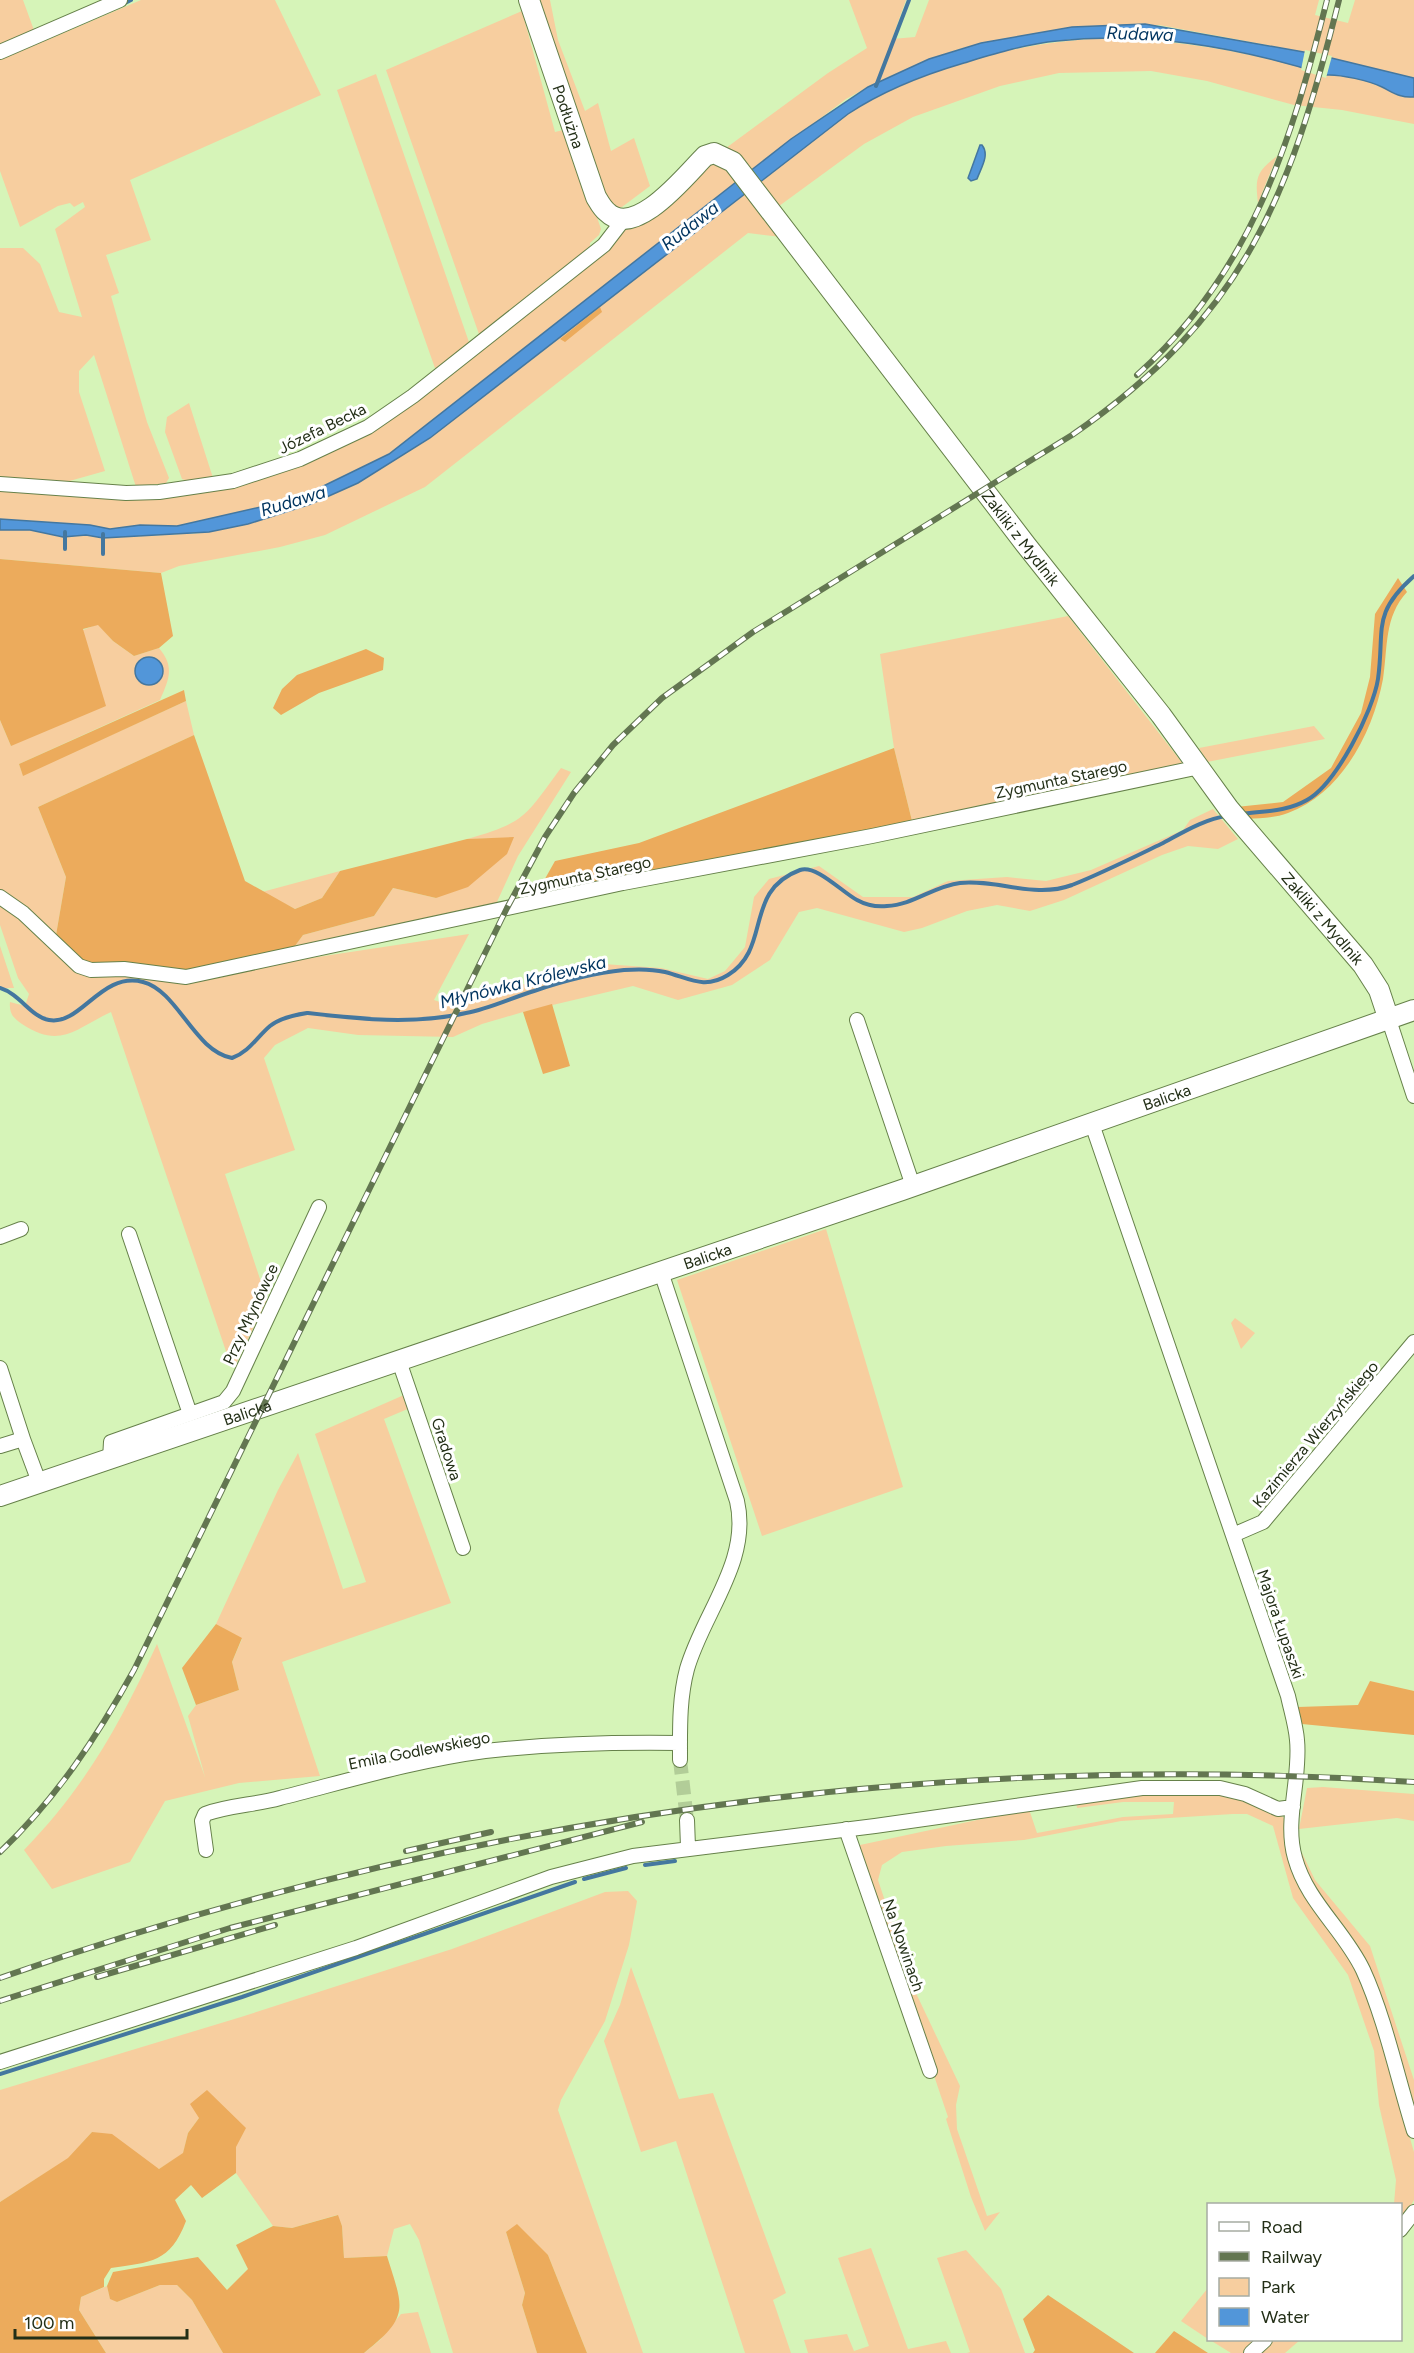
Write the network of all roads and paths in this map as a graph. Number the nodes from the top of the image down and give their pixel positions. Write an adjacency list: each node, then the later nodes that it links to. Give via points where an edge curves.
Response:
1 (120, 0): 3 (street)
2 (529, 0): 4 (street, Podłużna, via 596,197 607,213)
3 (0, 52)
4 (624, 219): 5 (street, Józefa Becka, via 604,245 413,396 368,427 300,459 233,481 159,492); 6 (street, Zakliki z Mydlnik, via 642,213 664,198 705,156 714,153 733,162)
5 (0, 484)
6 (1200, 767): 7 (street, Zygmunta Starego, via 623,883 186,977 79,966 23,913); 10 (street, Zakliki z Mydlnik, via 1232,813 1363,965 1379,990)
7 (0, 897)
8 (1414, 1010): 10 (street, Balicka)
9 (857, 1020): 13 (street)
10 (1389, 1020): 11 (street); 12 (street, Balicka)
11 (1414, 1096)
12 (1092, 1124): 13 (street, Balicka); 28 (street, Majora Łupaszki)
13 (913, 1186): 18 (street, Balicka)
14 (319, 1207): 22 (street, Przy Młynówce, via 232,1391 224,1402)
15 (21, 1229): 17 (street)
16 (129, 1234): 22 (street)
17 (0, 1237)
18 (661, 1272): 20 (street, Balicka); 30 (street, via 737,1501 742,1530 728,1574 687,1670 681,1698)
19 (1414, 1342): 28 (street, Kazimierza Wierzyńskiego, via 1263,1522)
20 (399, 1361): 25 (street, Balicka); 29 (street, Gradowa)
21 (0, 1368): 23 (street)
22 (190, 1414): 25 (street, Przy Młynówce, via 111,1442)
23 (23, 1439): 24 (street); 26 (street)
24 (0, 1446)
25 (110, 1459): 26 (street, Balicka)
26 (39, 1482): 27 (street, Balicka)
27 (0, 1496)
28 (1233, 1535): 32 (street, Majora Łupaszki, via 1288,1696 1298,1741)
29 (463, 1548)
30 (680, 1743): 31 (street); 36 (street, Emila Godlewskiego, via 586,1743 484,1752 243,1803 205,1814 202,1821)
31 (680, 1760)
32 (1293, 1807): 34 (street, via 1278,1809 1220,1788 1142,1788); 39 (street, Majora Łupaszki, via 1293,1855 1313,1899 1340,1932 1363,1970)
33 (687, 1820): 35 (street)
34 (846, 1829): 35 (street); 38 (street, Na Nowinach)
35 (688, 1847): 37 (street, via 551,1877 356,1948)
36 (206, 1850)
37 (0, 2062)
38 (930, 2071)
39 (1414, 2131)
40 (1414, 2212): 41 (street)
41 (1402, 2229)
42 (1264, 2341): 43 (street)
43 (1251, 2353)

